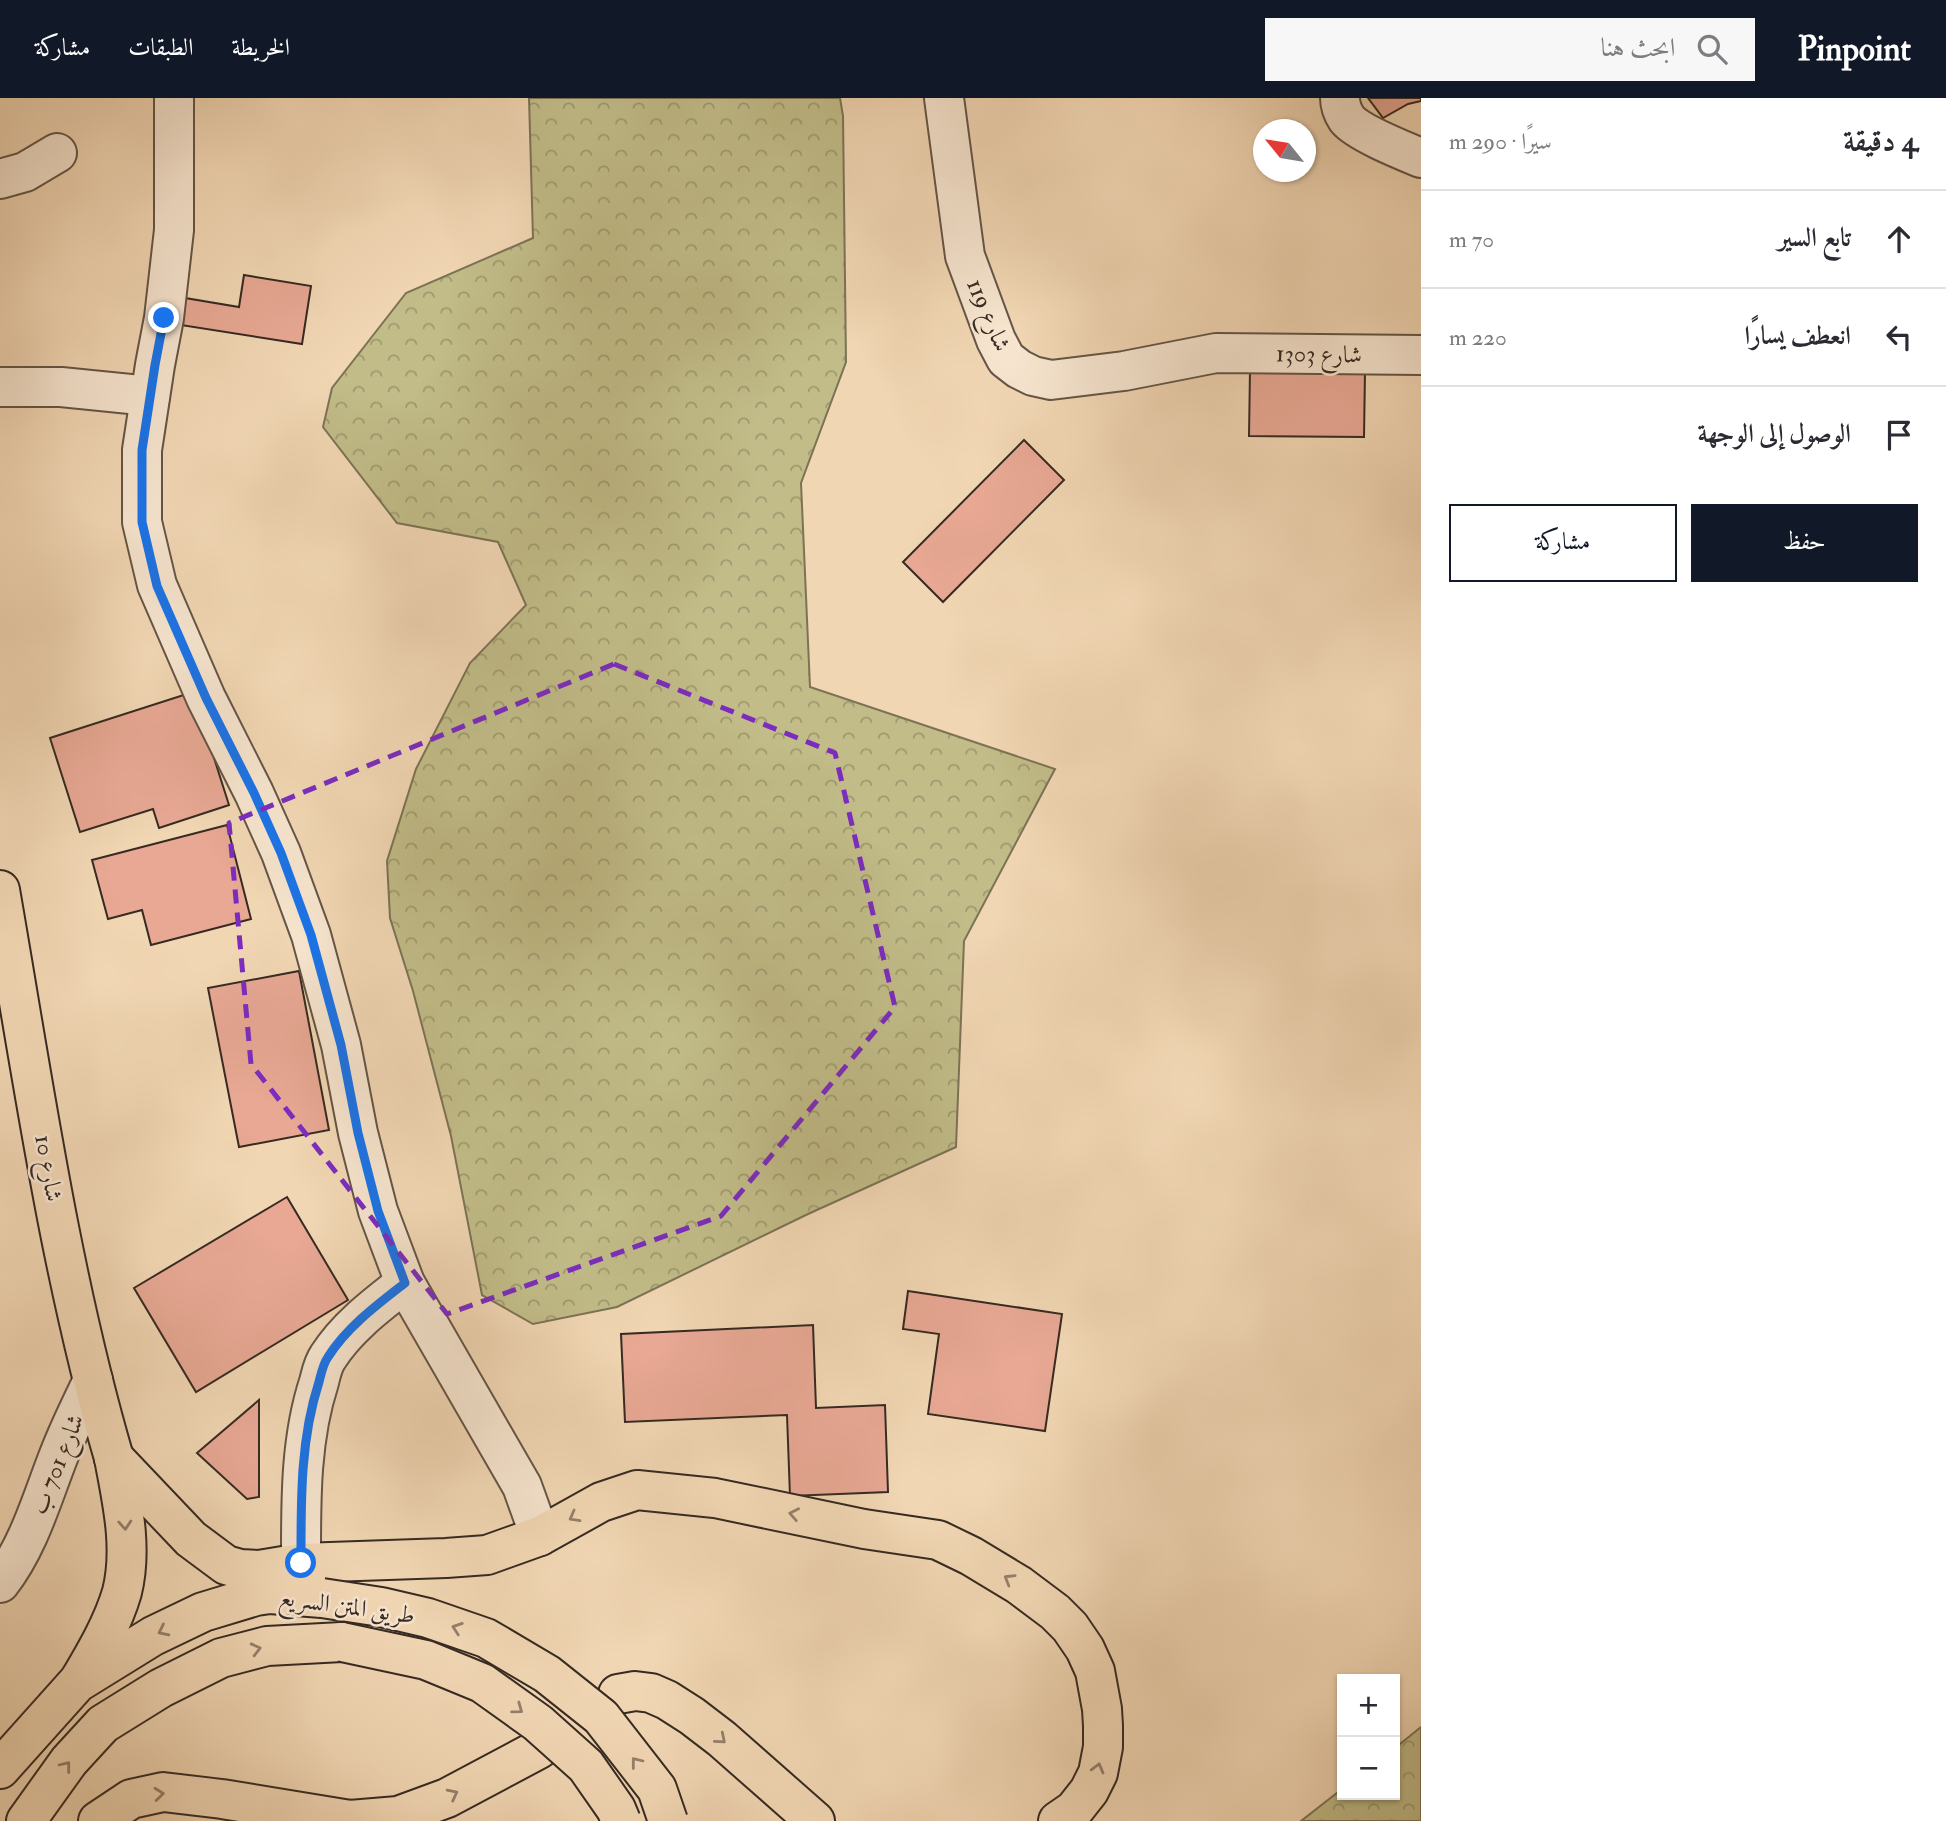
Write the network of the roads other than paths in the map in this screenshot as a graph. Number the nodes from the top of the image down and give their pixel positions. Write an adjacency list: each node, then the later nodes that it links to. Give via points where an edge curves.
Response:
1 (174, 98): 10 (street, via 174,230)
2 (944, 98): 7 (street, شارع 119, via 965,256 1006,359 1033,376 1051,380)
3 (1340, 98): 5 (street, via 1348,121)
4 (57, 153): 6 (street, via 25,172)
5 (1421, 158)
6 (0, 179)
7 (1216, 353): 8 (street, شارع 1303)
8 (1421, 355)
9 (0, 387): 10 (street, via 61,387)
10 (150, 396): 12 (street, via 142,450 142,522 157,586 281,853 311,935 378,1211)
11 (0, 890): 13 (main road, شارع 10, via 67,1269)
12 (405, 1283): 15 (street, via 522,1486); 16 (street, via 362,1317 327,1358 306,1436)
13 (93, 1380): 14 (main road, شارع 10); 17 (street, شارع 701 ب, via 13,1567)
14 (112, 1451): 18 (main road, via 191,1539); 19 (main road, شارع 10, one-way to 19, via 124,1517 125,1573 113,1616)
15 (540, 1536): 16 (main road, via 487,1555); 28 (main road, one-way to 15, via 1082,1801 1098,1773 1103,1726 1095,1671 1070,1627 1055,1612 971,1556 938,1541 715,1498 637,1490 601,1502)
16 (301, 1563): 18 (main road)
17 (0, 1583)
18 (258, 1583): 19 (main road, طريق المتن السريع, one-way to 19, via 153,1636); 26 (main road, طريق المتن السريع, one-way to 18, bridge, via 657,1789 601,1717 547,1674 486,1638 381,1607 270,1594)
19 (78, 1683): 22 (main road, طريق المتن السريع)
20 (618, 1694): 27 (main road, one-way to 27, via 651,1693 692,1716)
21 (539, 1749): 24 (main road, one-way to 21, via 131,1798 163,1792 350,1820 398,1816 447,1798)
22 (0, 1769)
23 (26, 1821): 25 (main road, طريق المتن السريع, one-way to 25, bridge, via 69,1761 103,1724 161,1688 221,1658 267,1646 342,1642 426,1660 482,1683 538,1723 586,1766)
24 (98, 1821)
25 (621, 1821)
26 (668, 1821)
27 (815, 1821)
28 (1058, 1821)

